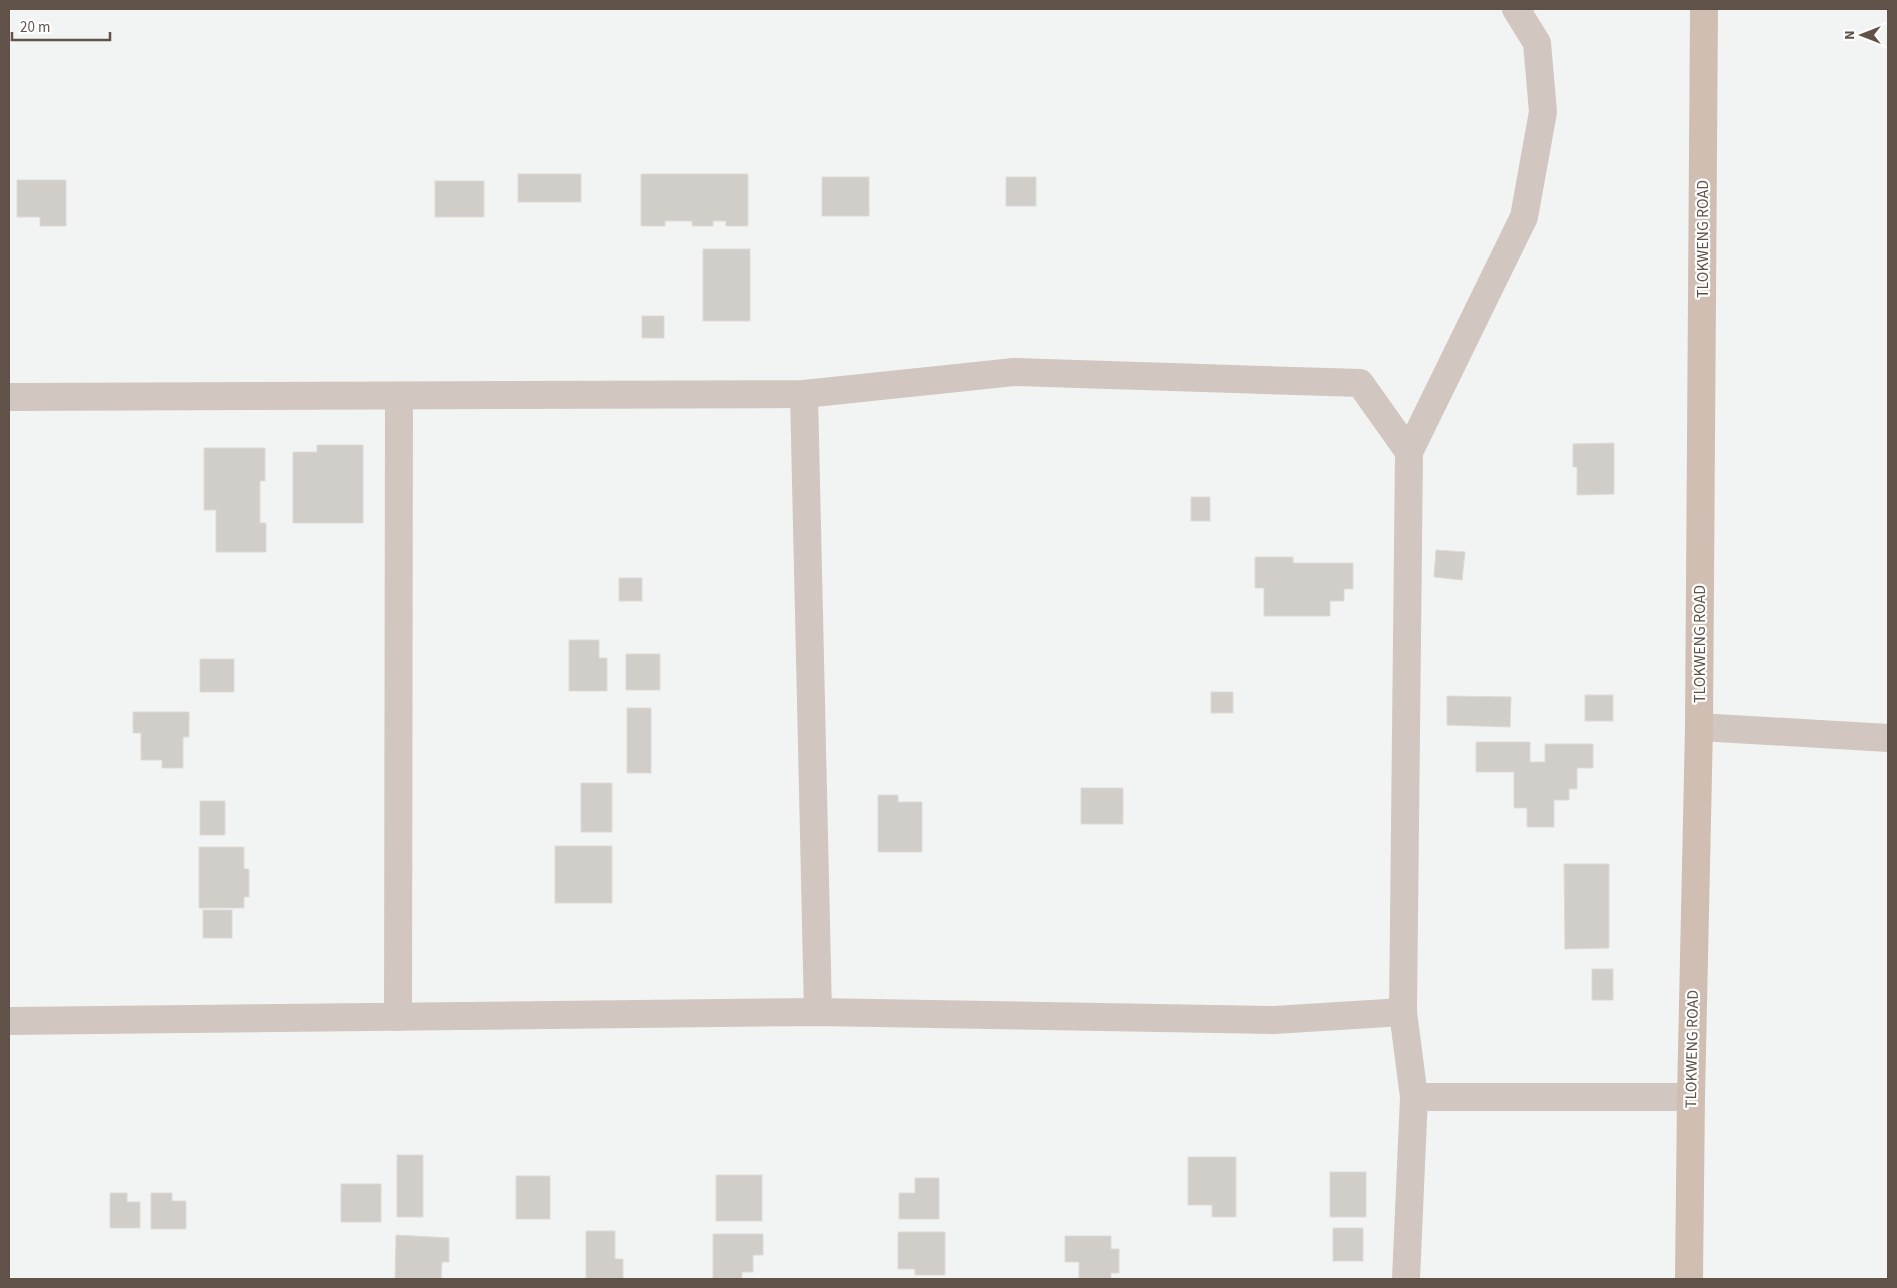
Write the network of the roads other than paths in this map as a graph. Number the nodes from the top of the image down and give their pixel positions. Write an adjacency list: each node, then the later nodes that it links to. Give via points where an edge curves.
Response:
1 (1516, 9): 6 (street, via 1537,43 1543,112 1524,217)
2 (1704, 9): 7 (main road, TLOKWENG ROAD)
3 (804, 394): 5 (street); 6 (street, via 1014,372 1360,383); 9 (street)
4 (9, 397): 5 (street)
5 (399, 397): 11 (street)
6 (1409, 452): 10 (street)
7 (1700, 727): 8 (street); 14 (main road, TLOKWENG ROAD)
8 (1888, 738)
9 (818, 1012): 10 (street, via 1274,1020); 11 (street)
10 (1403, 1012): 13 (street)
11 (398, 1017): 12 (street)
12 (9, 1021)
13 (1414, 1097): 14 (street); 15 (street)
14 (1691, 1097): 16 (main road, TLOKWENG ROAD)
15 (1406, 1279)
16 (1689, 1279)

